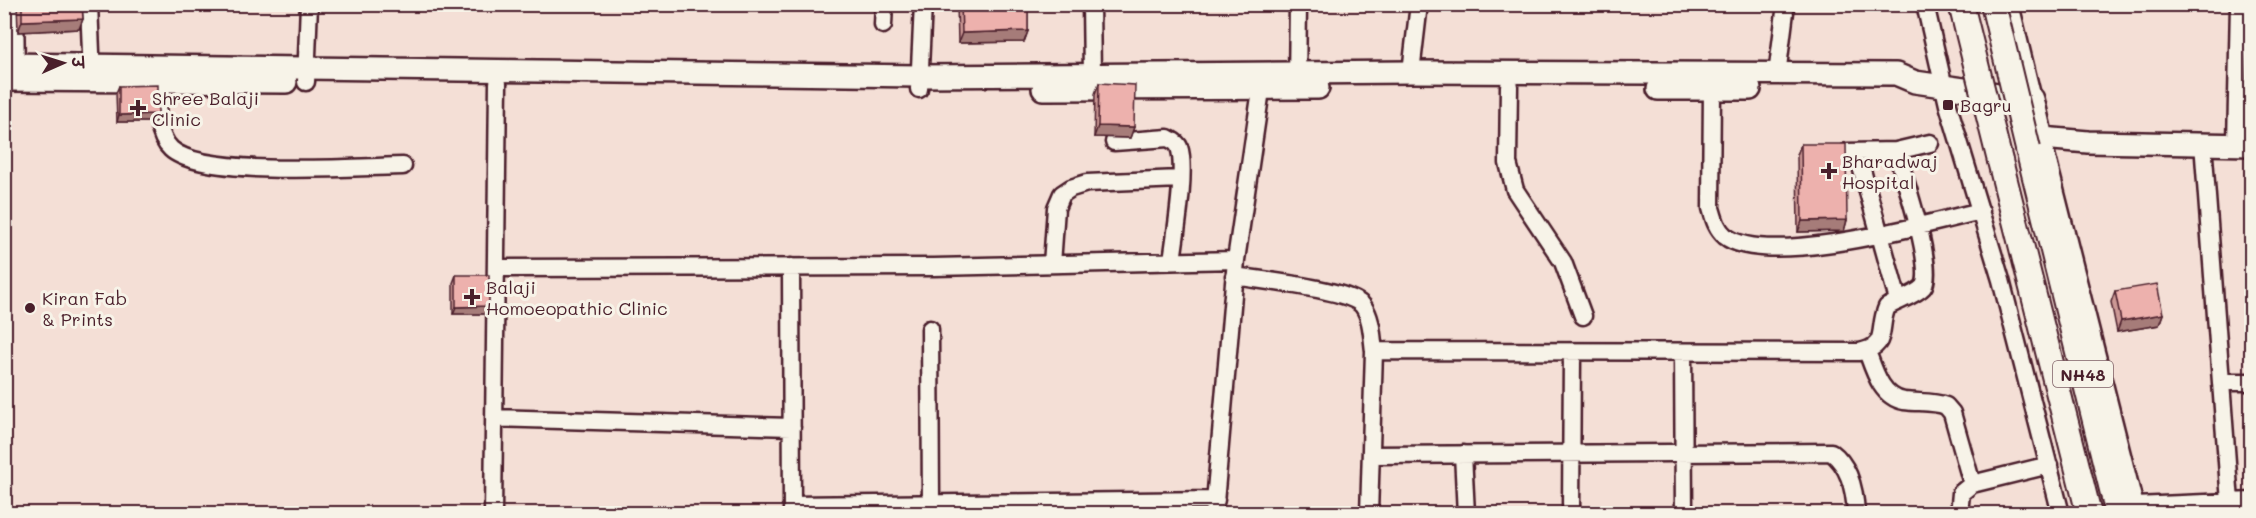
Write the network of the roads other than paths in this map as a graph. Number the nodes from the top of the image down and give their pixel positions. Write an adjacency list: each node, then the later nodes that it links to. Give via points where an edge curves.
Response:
1 (15, 4): 16 (street)
2 (89, 4): 18 (street)
3 (309, 4): 19 (street)
4 (884, 4): 15 (street)
5 (923, 4): 26 (street)
6 (1090, 4): 20 (street)
7 (1298, 4): 22 (street)
8 (1419, 4): 17 (street)
9 (1786, 4): 21 (street)
10 (1925, 4): 27 (street)
11 (1961, 4): 82 (highway, NH48, bridge)
12 (1993, 4): 35 (highway, NH48, bridge)
13 (2010, 4): 31 (street)
14 (2238, 4): 36 (street)
15 (883, 25)
16 (10, 72): 18 (main road)
17 (1411, 72): 21 (main road); 22 (main road)
18 (92, 75): 19 (main road); 23 (main road)
19 (306, 75): 23 (main road); 25 (main road); 26 (main road)
20 (1092, 75): 22 (main road); 26 (main road)
21 (1777, 75): 24 (main road, via 1896,74)
22 (1297, 81): 28 (main road); 29 (main road)
23 (157, 82): 40 (street, via 157,115 164,141 186,158 263,168)
24 (1915, 82): 27 (main road); 30 (main road, via 1894,88)
25 (498, 83): 26 (main road); 48 (street)
26 (919, 83): 29 (main road)
27 (1944, 85): 31 (main road); 42 (street)
28 (1509, 86): 30 (main road); 51 (street, via 1508,163 1515,190 1563,262)
29 (1261, 90): 49 (street)
30 (1712, 90): 44 (street, via 1711,208 1716,226 1726,236 1745,245 1769,247 1819,245)
31 (2032, 99): 35 (main road)
32 (1114, 142): 41 (street, via 1168,138 1176,142 1180,150)
33 (1930, 143): 38 (street)
34 (2203, 143): 35 (main road); 36 (main road); 57 (street)
35 (2035, 144): 73 (highway, NH48)
36 (2244, 144)
37 (1835, 151): 39 (street)
38 (1896, 151): 39 (street); 43 (street)
39 (1857, 152): 44 (street)
40 (403, 166)
41 (1180, 179): 45 (street); 46 (street, via 1087,183 1062,194 1056,208)
42 (1982, 211): 43 (street); 65 (street)
43 (1918, 226): 44 (street); 50 (street, via 1927,281 1922,289)
44 (1880, 235): 50 (street)
45 (1172, 261): 46 (street); 49 (street)
46 (1053, 264): 47 (street)
47 (791, 267): 48 (street); 60 (street)
48 (496, 268): 59 (street)
49 (1235, 268): 53 (street, via 1357,300 1370,324); 70 (street)
50 (1898, 300): 54 (street, via 1883,315 1882,338)
51 (1583, 316)
52 (930, 329): 69 (street)
53 (1374, 351): 55 (street); 64 (street)
54 (1867, 351): 56 (street); 66 (street, via 1877,378 1892,396 1946,406 1952,413)
55 (1572, 353): 56 (street); 62 (street)
56 (1683, 353): 61 (street)
57 (2221, 382): 58 (street); 68 (street)
58 (2252, 382)
59 (494, 418): 60 (street); 74 (street)
60 (792, 427): 72 (street)
61 (1683, 452): 62 (street); 78 (street); 79 (street, via 1831,452 1848,470)
62 (1572, 453): 63 (street); 77 (street)
63 (1463, 454): 64 (street); 76 (street)
64 (1371, 455): 75 (street)
65 (2049, 465): 66 (street); 81 (street)
66 (1971, 484): 80 (street, via 1961,493)
67 (2252, 501): 68 (street)
68 (2230, 502): 73 (street)
69 (931, 503): 71 (street); 72 (street)
70 (1215, 507): 71 (street)
71 (1004, 508)
72 (792, 509)
73 (2130, 511)
74 (493, 513)
75 (1369, 513)
76 (1466, 513)
77 (1571, 513)
78 (1684, 513)
79 (1856, 513)
80 (1959, 513)
81 (2061, 513)
82 (2089, 513)

